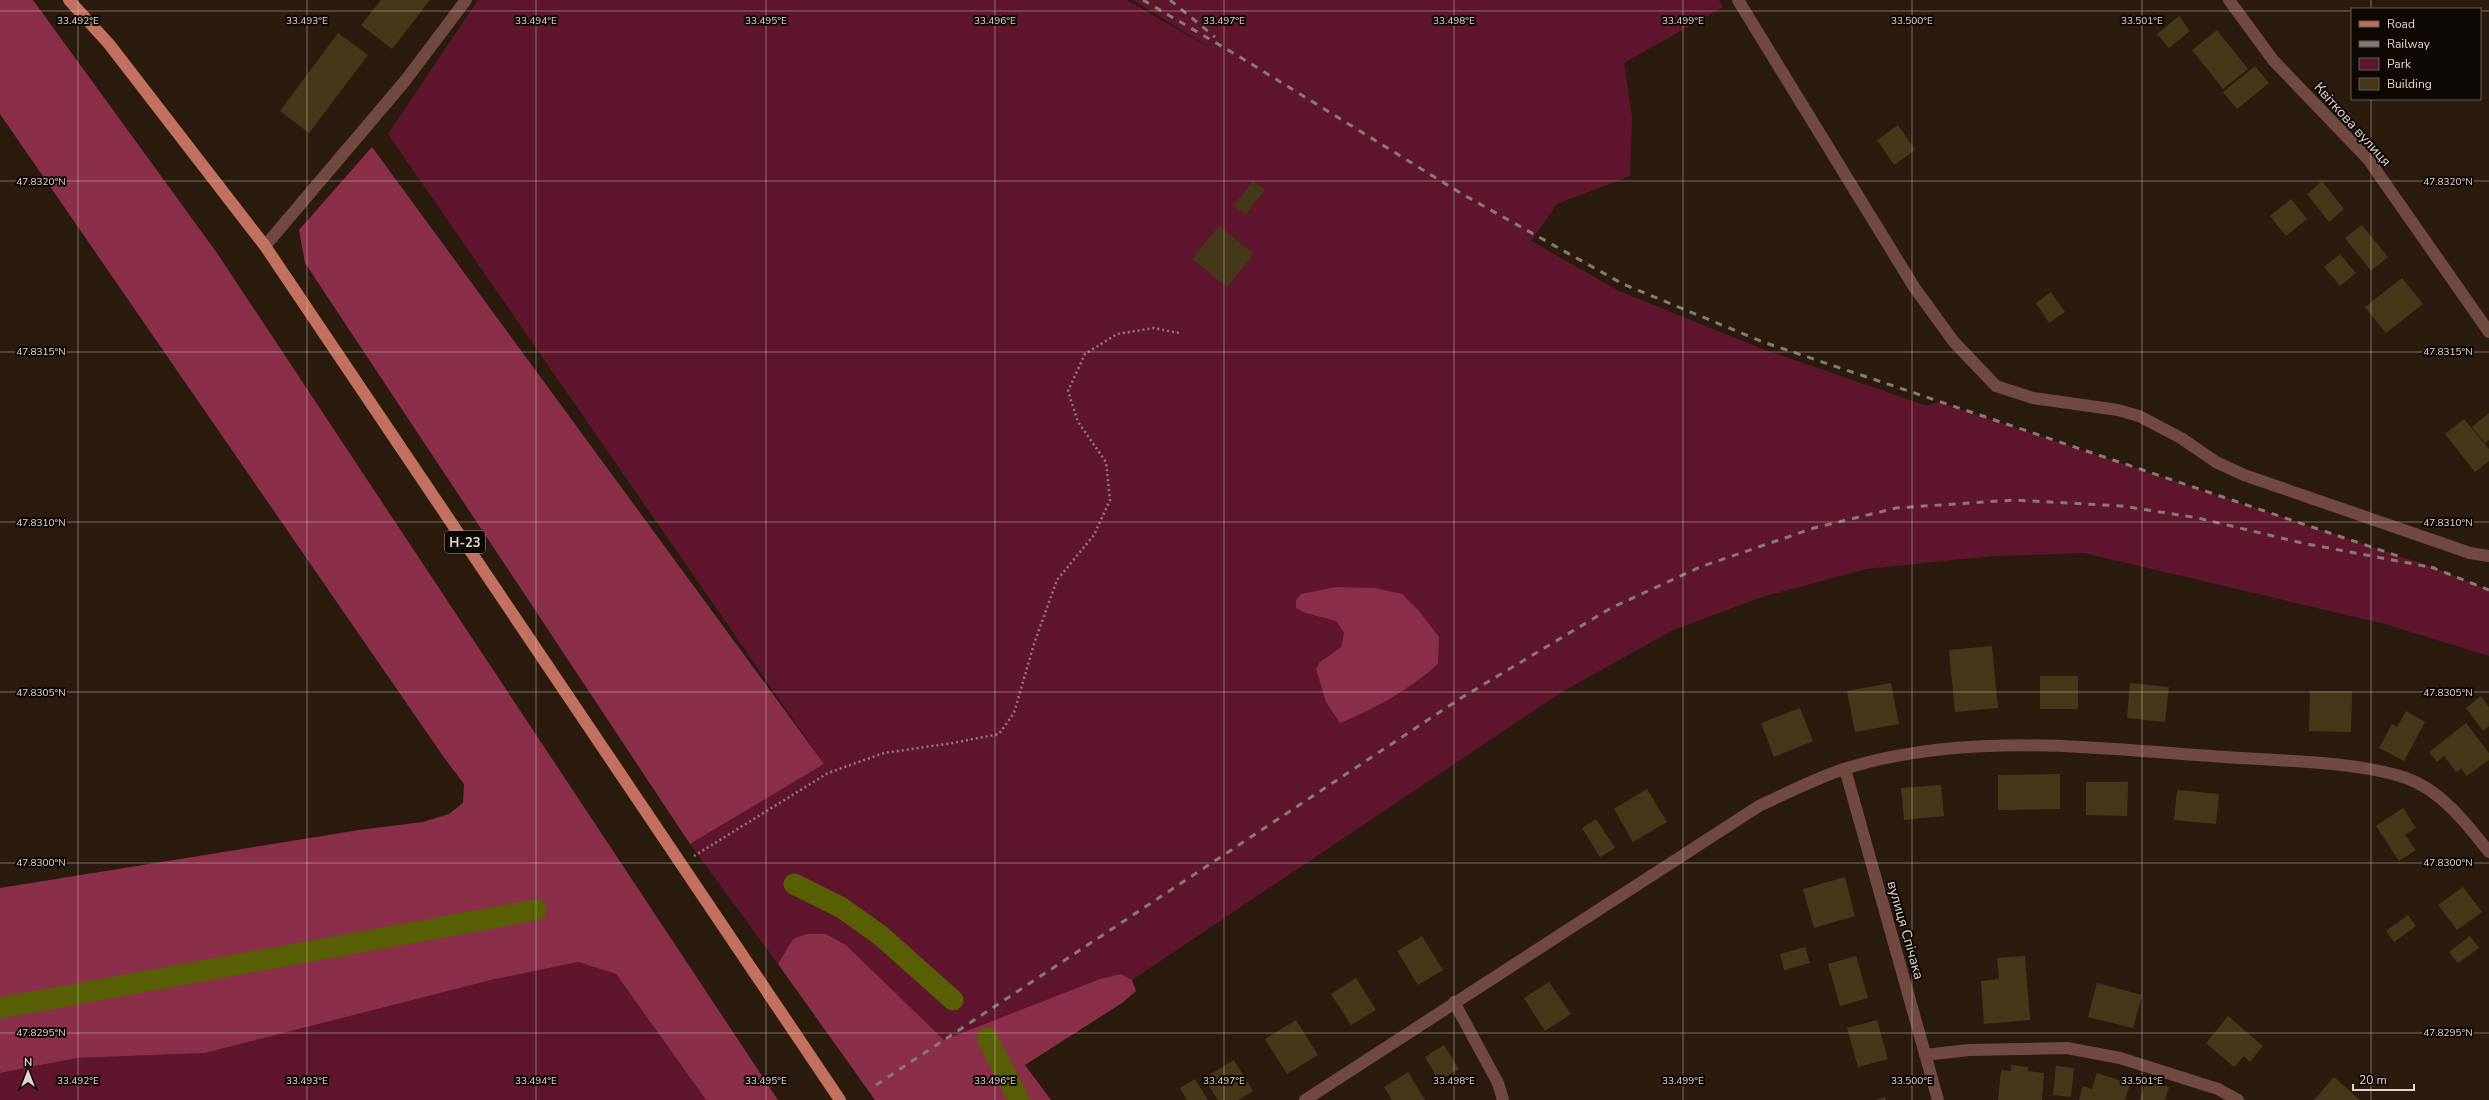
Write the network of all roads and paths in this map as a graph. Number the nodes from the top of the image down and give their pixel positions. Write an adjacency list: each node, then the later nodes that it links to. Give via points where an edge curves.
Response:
1 (69, 0): 5 (main road, Н-23, via 109,44)
2 (466, 0): 5 (street, via 405,81)
3 (1738, 0): 8 (street, via 1914,287 1954,342 1996,386 2032,398 2118,410 2139,416 2181,438 2216,462 2244,475 2470,553)
4 (2229, 0): 6 (street, Квіткова вулиця, via 2273,60 2368,159)
5 (265, 246): 11 (main road, Н-23)
6 (2489, 332)
7 (1179, 333): 11 (path, via 1154,328 1117,334 1085,354 1068,391 1078,422 1106,462 1110,500 1094,535 1057,580 1034,644 1014,713 999,734 953,744 884,753 828,773)
8 (2489, 556)
9 (1845, 769): 10 (street, via 1914,753 2022,744 2337,766 2407,778 2454,811); 12 (street, via 1759,806); 13 (street, вулиця Спічака)
10 (2489, 852)
11 (681, 863): 14 (main road, Н-23)
12 (1454, 1002): 15 (street); 16 (street, via 1498,1083)
13 (1925, 1055): 17 (street, вулиця Спічака); 18 (street, via 1968,1050 2067,1048 2120,1058 2218,1089)
14 (840, 1100)
15 (1305, 1100)
16 (1503, 1100)
17 (1938, 1100)
18 (2238, 1100)

